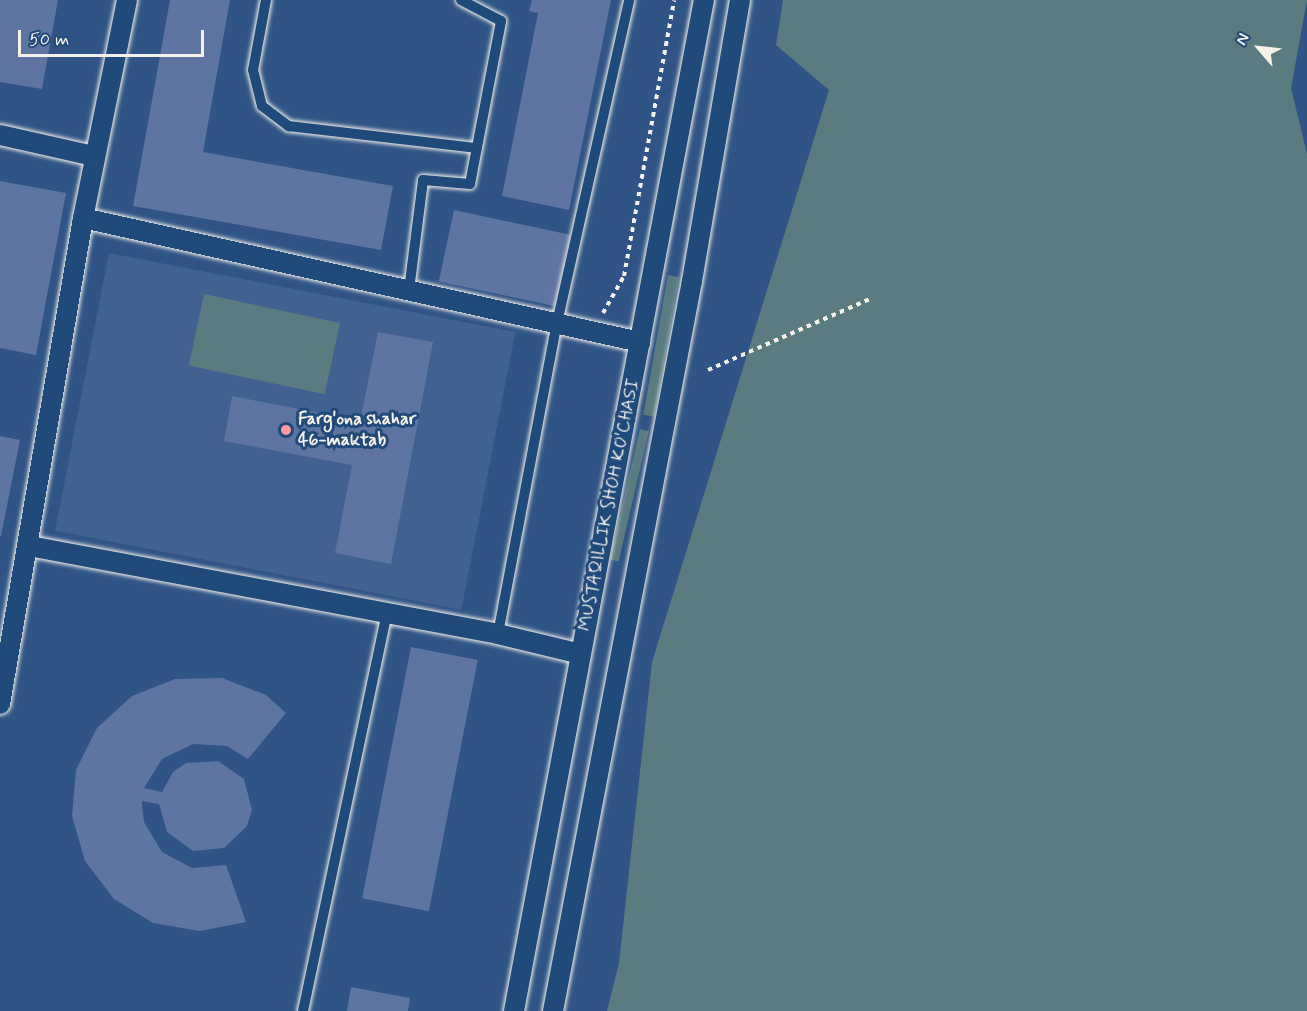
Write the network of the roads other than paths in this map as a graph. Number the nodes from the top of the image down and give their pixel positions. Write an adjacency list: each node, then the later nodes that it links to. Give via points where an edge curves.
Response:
1 (127, 0): 9 (street)
2 (266, 0): 8 (lane, via 253,70 262,106 289,126)
3 (461, 0): 8 (lane, via 501,21)
4 (629, 0): 12 (lane)
5 (704, 0): 13 (street, MUSTAQILLIK SHOH KO'CHASI)
6 (740, 0): 22 (street, via 692,281)
7 (0, 135): 9 (street)
8 (477, 148): 11 (lane, via 470,184 423,180)
9 (93, 156): 10 (street)
10 (83, 218): 11 (street); 14 (street)
11 (409, 290): 12 (street)
12 (557, 323): 13 (street); 16 (lane)
13 (640, 342): 17 (street, MUSTAQILLIK SHOH KO'CHASI)
14 (29, 546): 15 (street); 18 (street)
15 (387, 614): 16 (street); 20 (lane)
16 (498, 634): 17 (street)
17 (581, 654): 21 (street, MUSTAQILLIK SHOH KO'CHASI)
18 (3, 676): 19 (street)
19 (0, 704)
20 (303, 1011)
21 (514, 1011)
22 (553, 1011)

